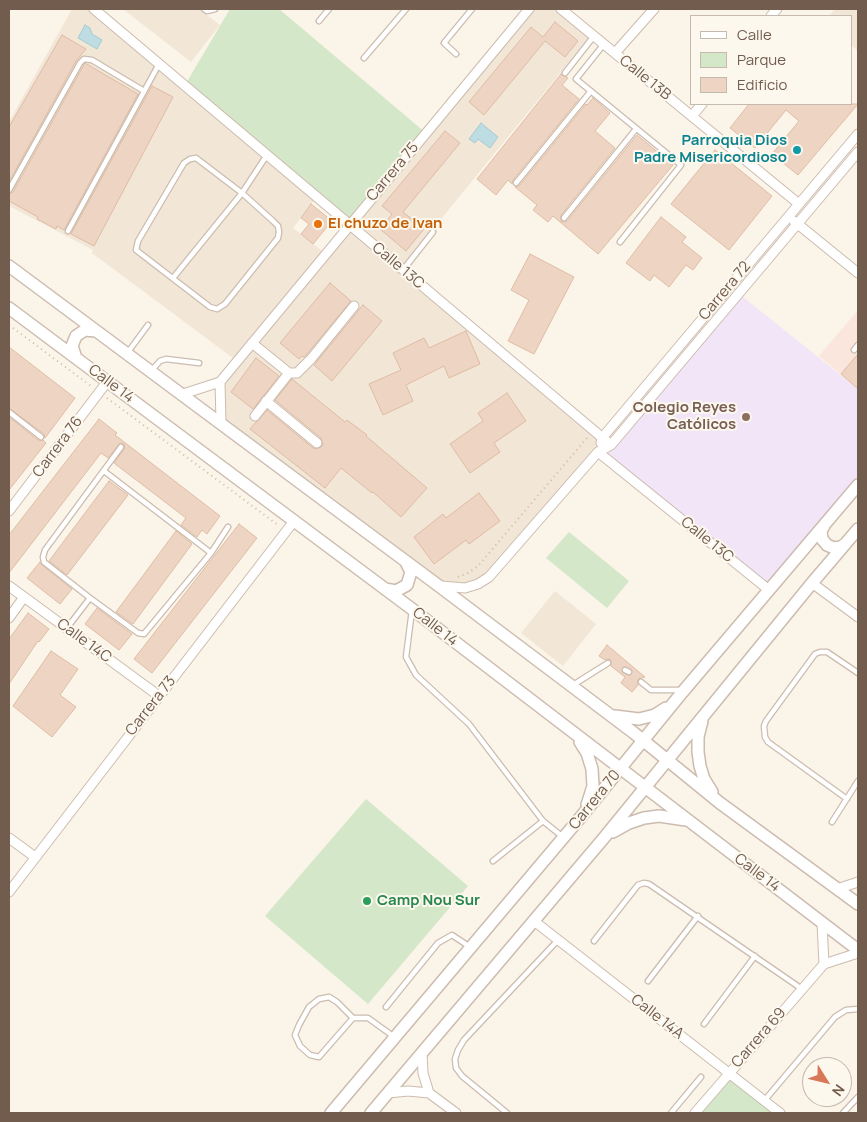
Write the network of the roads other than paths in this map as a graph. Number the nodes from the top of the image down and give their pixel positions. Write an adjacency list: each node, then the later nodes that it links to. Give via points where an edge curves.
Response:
1 (94, 9): 16 (street, Calle 13C)
2 (204, 9): 3 (lane)
3 (214, 9)
4 (329, 9): 10 (lane)
5 (406, 9): 15 (lane)
6 (472, 9): 14 (lane, via 444,44)
7 (529, 9): 33 (street, Carrera 75)
8 (561, 9): 11 (street, Calle 13B)
9 (654, 9): 13 (street)
10 (320, 21)
11 (594, 36): 12 (street, Calle 13B); 17 (lane)
12 (604, 44): 13 (street, Calle 13B); 19 (lane, via 576,79)
13 (615, 53): 21 (street, Calle 13B)
14 (456, 54)
15 (364, 58)
16 (159, 64): 18 (lane); 25 (street, Calle 13C)
17 (565, 73)
18 (144, 91): 27 (lane, via 92,60 84,59); 34 (lane)
19 (590, 91): 22 (lane); 26 (lane)
20 (701, 105): 21 (street)
21 (692, 116): 29 (street, Calle 13B)
22 (636, 129): 31 (lane); 36 (lane, via 681,165)
23 (858, 134): 29 (street, Carrera 72)
24 (858, 152): 32 (street, Carrera 72)
25 (267, 155): 28 (lane); 33 (street, Calle 13C)
26 (516, 184)
27 (9, 190)
28 (242, 193): 40 (lane); 40 (lane, via 278,226 278,238 225,304 210,307); 40 (lane, via 196,158 184,162 138,241 136,250)
29 (798, 204): 30 (street, Carrera 72)
30 (789, 215): 32 (street); 61 (street, Carrera 72)
31 (564, 218)
32 (798, 224): 39 (street); 63 (street, Carrera 72)
33 (350, 225): 38 (street, Calle 13C); 45 (street, Carrera 75)
34 (68, 230)
35 (433, 232): 38 (lane)
36 (620, 242)
37 (9, 266): 44 (street)
38 (403, 270): 61 (street, Calle 13C)
39 (858, 273)
40 (173, 278)
41 (354, 306): 52 (street, via 300,371)
42 (9, 308): 49 (street, Calle 14)
43 (148, 325): 48 (lane)
44 (100, 333): 48 (street); 49 (street, via 84,330 76,336 72,346)
45 (252, 343): 52 (street); 54 (street, Carrera 75)
46 (858, 344): 47 (lane)
47 (854, 350)
48 (127, 353): 51 (street)
49 (79, 360): 53 (street, Calle 14)
50 (199, 363): 51 (lane, via 166,359)
51 (151, 371): 55 (street)
52 (289, 372): 56 (street)
53 (107, 382): 68 (street, Carrera 76); 69 (street, Calle 14)
54 (220, 382): 55 (street); 59 (street)
55 (182, 394): 59 (street)
56 (266, 401): 58 (street); 62 (street)
57 (9, 412): 60 (lane)
58 (255, 416)
59 (221, 422): 75 (street)
60 (41, 437)
61 (602, 438): 63 (street, Calle 13C); 65 (street, Carrera 72)
62 (317, 443)
63 (610, 445): 65 (street, Carrera 72)
64 (121, 446): 66 (lane)
65 (598, 452): 78 (street, Carrera 72, via 489,577 465,588); 80 (street, Calle 13C)
66 (104, 471): 74 (lane); 82 (lane, via 42,557 44,562)
67 (858, 485): 70 (street, Carrera 70)
68 (9, 511)
69 (294, 521): 79 (street, Calle 14); 92 (street, Carrera 73)
70 (825, 524): 73 (street, via 821,531 827,545 841,547); 80 (street, Carrera 70)
71 (228, 527): 74 (lane)
72 (858, 528): 73 (street, Carrera 70)
73 (847, 542): 76 (street, Carrera 70)
74 (211, 553): 82 (lane, via 144,634)
75 (405, 561): 78 (street); 79 (street, via 411,572 407,584 396,591)
76 (812, 583): 84 (street); 93 (street, Carrera 70)
77 (9, 586): 81 (street, Calle 14C)
78 (439, 586): 90 (street)
79 (383, 588): 83 (street, Calle 14)
80 (769, 590): 91 (street, Carrera 70)
81 (24, 597): 85 (street); 86 (street, Calle 14C)
82 (90, 598): 86 (lane)
83 (412, 609): 95 (street, Calle 14); 105 (lane, via 406,656 416,674 469,724)
84 (858, 617)
85 (9, 618)
86 (67, 628): 92 (street, Calle 14C)
87 (608, 664): 90 (lane)
88 (858, 673): 101 (lane, via 826,652 815,654 764,726 768,742)
89 (640, 682): 91 (lane, via 651,690)
90 (572, 686): 94 (street)
91 (682, 693): 94 (street, via 662,711 647,717 631,719); 96 (street, Carrera 70)
92 (159, 696): 110 (street, Carrera 73)
93 (707, 711): 97 (street, Carrera 70); 102 (street, via 701,723 698,752 704,779)
94 (609, 714): 96 (street)
95 (565, 727): 98 (street, Calle 14); 103 (street, via 578,738 592,769 589,803)
96 (643, 740): 97 (street); 98 (street, Carrera 70)
97 (668, 760): 100 (street, Carrera 70); 102 (street)
98 (620, 768): 100 (street, Calle 14); 103 (street, Carrera 70)
99 (858, 781): 101 (lane)
100 (646, 787): 104 (street, Calle 14); 109 (street, Carrera 70)
101 (847, 799): 106 (lane)
102 (720, 803): 113 (street)
103 (580, 818): 108 (street, Carrera 70)
104 (688, 820): 109 (street, via 659,816 644,818); 118 (street, Calle 14)
105 (543, 821): 108 (lane); 111 (lane)
106 (832, 822)
107 (9, 838): 110 (street)
108 (564, 838): 121 (street, Carrera 70)
109 (603, 839): 117 (street, Carrera 70)
110 (35, 857): 114 (street, Carrera 73)
111 (494, 861)
112 (858, 882): 113 (street)
113 (837, 889): 115 (street)
114 (9, 892)
115 (858, 904)
116 (698, 916): 120 (lane, via 654,886 644,883 638,885); 123 (lane); 125 (lane)
117 (534, 921): 119 (street, Calle 14A); 132 (street, Carrera 70)
118 (822, 923): 122 (street, Calle 14); 124 (street)
119 (558, 940): 133 (street, Calle 14A); 142 (lane, via 464,1040 455,1059 456,1068 462,1076)
120 (594, 941)
121 (471, 948): 127 (lane, via 452,934 438,943); 131 (street, Carrera 70)
122 (858, 952): 124 (street)
123 (755, 956): 126 (lane); 130 (lane)
124 (824, 964): 126 (street, Carrera 69)
125 (648, 982)
126 (802, 989): 133 (street, Carrera 69)
127 (386, 1006)
128 (858, 1009): 138 (lane, via 846,1010 835,1018)
129 (353, 1018): 129 (lane, via 318,1057 300,1046 295,1035 309,1007 319,999 329,997); 131 (lane, via 368,1018)
130 (704, 1024)
131 (395, 1038): 139 (street, Carrera 70)
132 (422, 1052): 135 (street, Carrera 70); 136 (street, via 423,1073)
133 (728, 1074): 138 (street, Calle 14A); 144 (street, Carrera 69)
134 (701, 1077): 143 (lane)
135 (388, 1093): 136 (street); 140 (street, Carrera 70)
136 (429, 1093): 141 (street)
137 (858, 1097): 146 (lane)
138 (764, 1101): 145 (street, Calle 14A)
139 (330, 1113)
140 (371, 1113)
141 (456, 1113)
142 (507, 1113)
143 (670, 1113)
144 (695, 1113)
145 (780, 1113)
146 (843, 1113)

